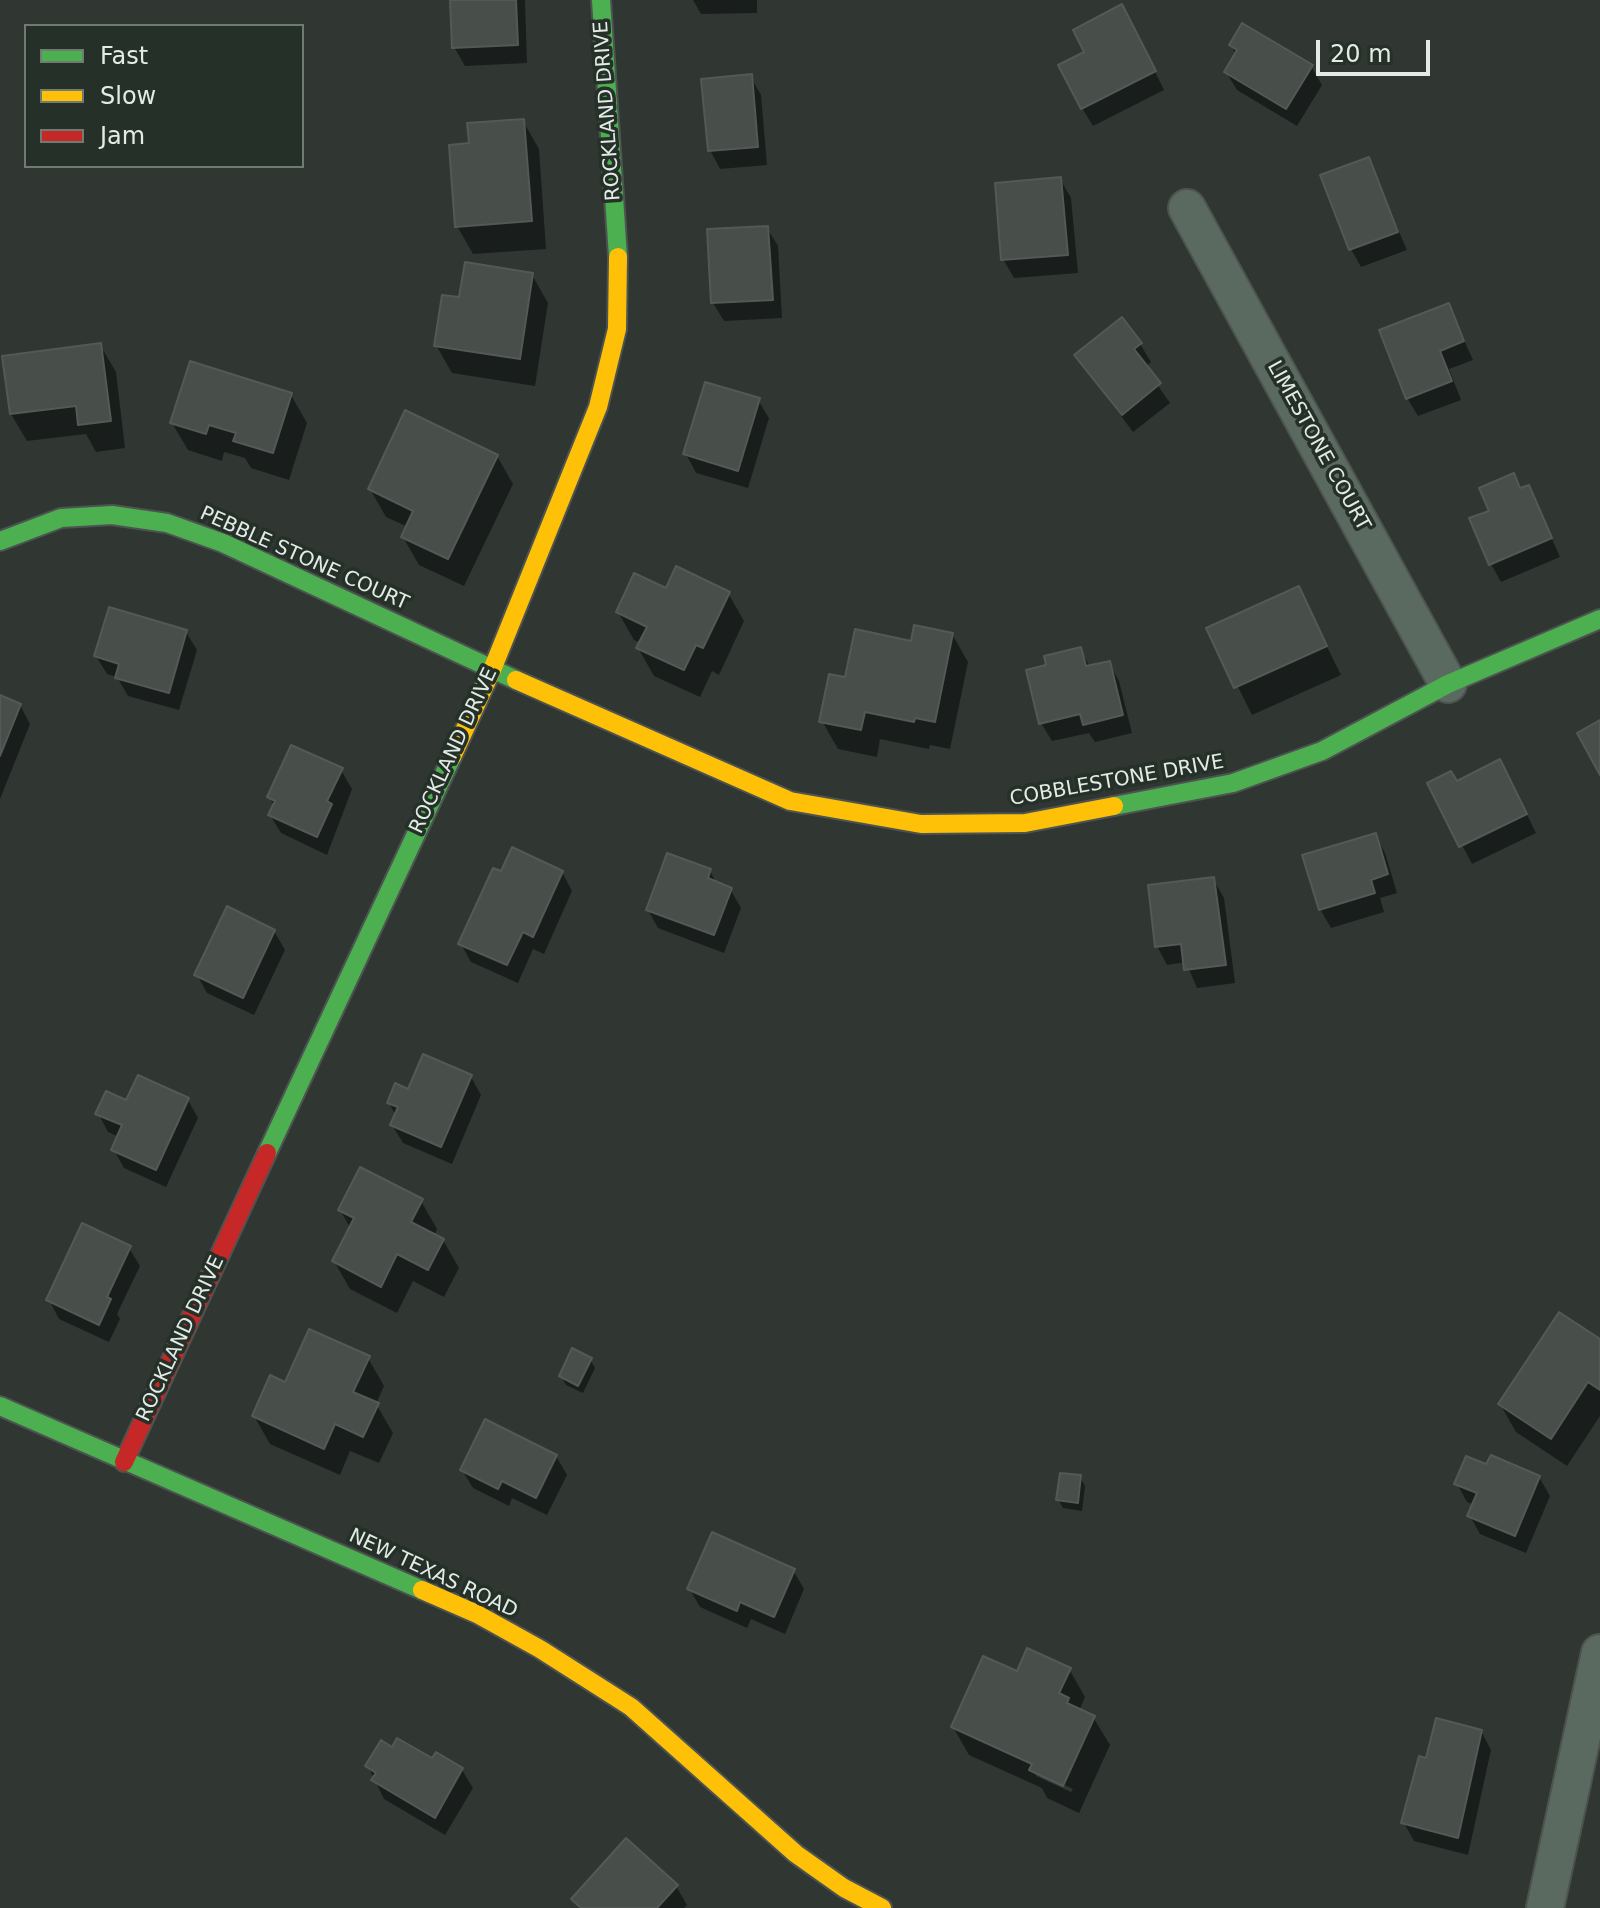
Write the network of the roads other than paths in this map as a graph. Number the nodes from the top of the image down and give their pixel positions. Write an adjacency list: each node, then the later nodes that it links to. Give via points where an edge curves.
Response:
1 (601, 0): 5 (street, ROCKLAND DRIVE, via 618,249 617,329 598,407)
2 (1187, 208): 6 (street, LIMESTONE COURT)
3 (0, 541): 5 (street, PEBBLE STONE COURT, via 61,518 112,515 167,523 223,543)
4 (1600, 619): 6 (street, COBBLESTONE DRIVE)
5 (492, 670): 6 (street, COBBLESTONE DRIVE, via 790,801 921,824 1025,823 1233,783 1322,751); 8 (street, ROCKLAND DRIVE)
6 (1448, 684)
7 (0, 1406): 8 (street, NEW TEXAS ROAD)
8 (124, 1462): 10 (street, NEW TEXAS ROAD, via 477,1614 540,1649 631,1707 796,1854)
9 (1600, 1653): 11 (street)
10 (882, 1908)
11 (1545, 1908)

